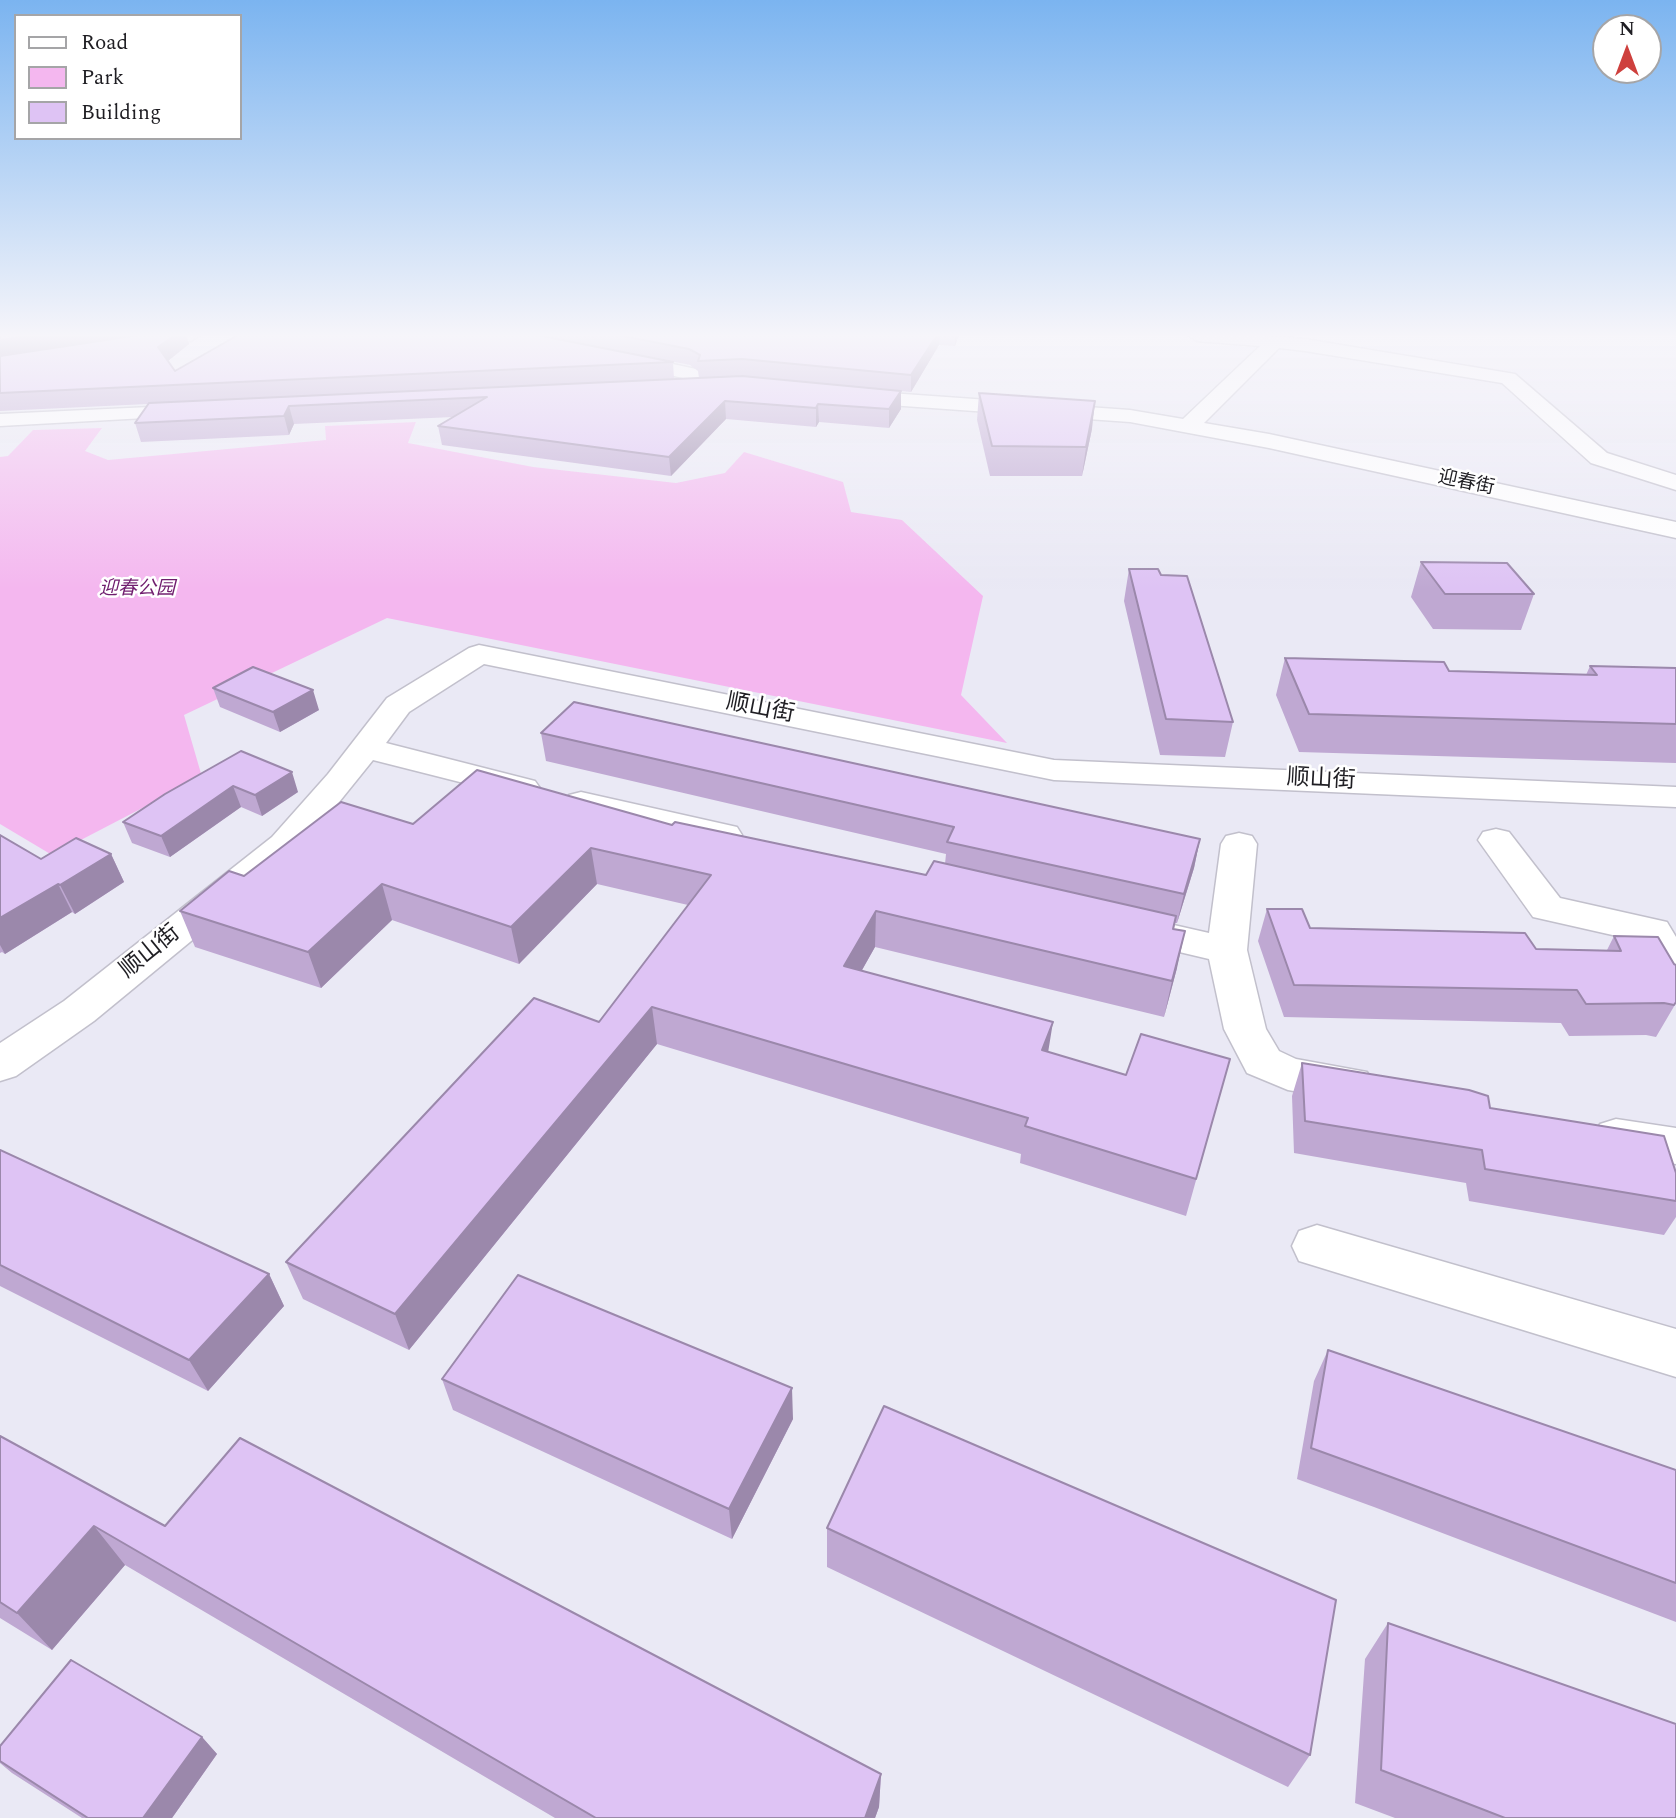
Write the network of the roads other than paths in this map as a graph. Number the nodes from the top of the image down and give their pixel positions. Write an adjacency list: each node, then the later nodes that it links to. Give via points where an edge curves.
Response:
1 (1152, 420): 4 (street, 迎春街)
2 (1194, 420): 4 (street)
3 (1556, 420): 5 (street, via 1599,458)
4 (1188, 426): 6 (street, 迎春街)
5 (1676, 483)
6 (1676, 530)
7 (365, 748): 8 (street, 顺山街, via 398,705 479,654 1054,770); 10 (street); 15 (street, 顺山街, via 285,845 79,1011)
8 (1676, 797)
9 (1496, 840): 14 (street, via 1547,908 1653,931)
10 (758, 843)
11 (1239, 844): 13 (street)
12 (1107, 922): 13 (street)
13 (1227, 950): 16 (street, via 1245,1029 1264,1062 1288,1074)
14 (1676, 971)
15 (0, 1065)
16 (1394, 1091)
17 (1584, 1132): 18 (street)
18 (1676, 1146)
19 (1317, 1246): 20 (street)
20 (1676, 1353)

